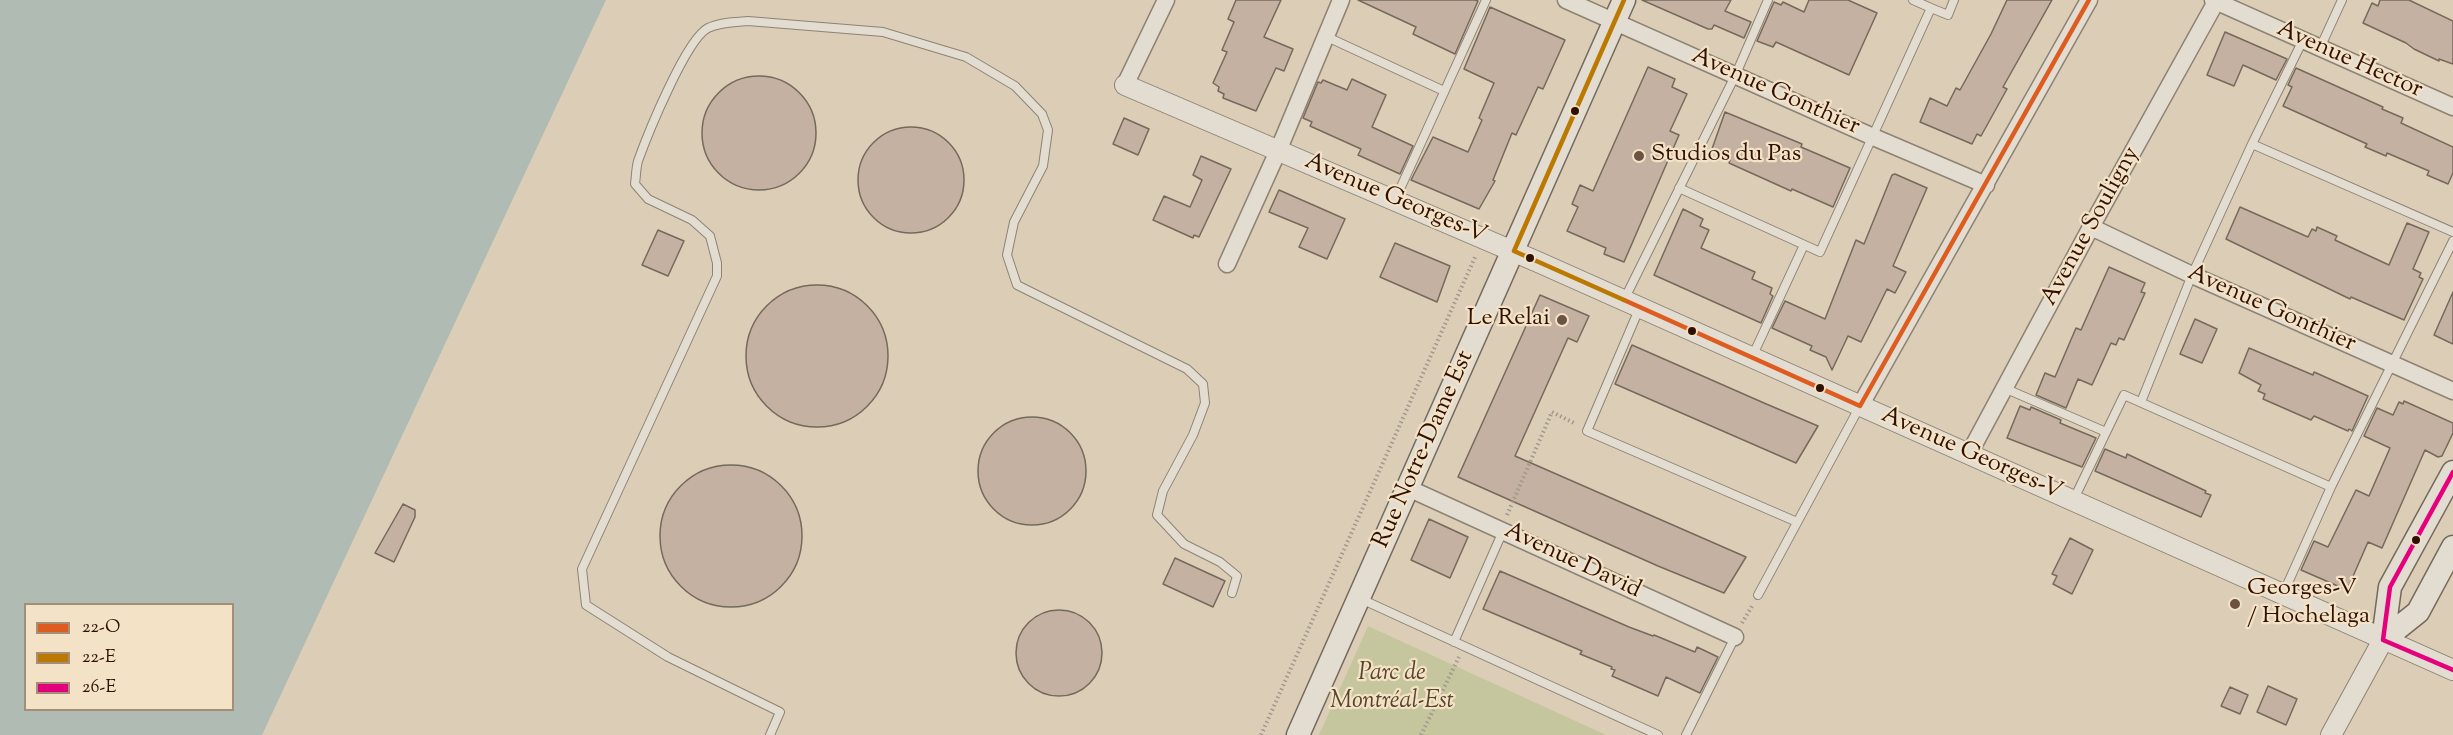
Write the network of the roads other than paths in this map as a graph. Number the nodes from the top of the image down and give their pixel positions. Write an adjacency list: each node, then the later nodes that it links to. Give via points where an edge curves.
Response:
1 (1166, 0): 18 (street)
2 (1341, 0): 14 (street)
3 (1486, 0): 19 (lane)
4 (1566, 0): 13 (street, Avenue Gonthier)
5 (1624, 0): 13 (main road, Rue Notre-Dame Est)
6 (1768, 0): 17 (lane)
7 (1913, 0): 12 (lane)
8 (1954, 0): 12 (lane, via 1948,15)
9 (2089, 0): 24 (street)
10 (2215, 0): 15 (street, Avenue Hector); 27 (street, Avenue Souligny)
11 (2342, 0): 16 (lane)
12 (1931, 8): 21 (lane)
13 (1614, 22): 17 (street, Avenue Gonthier); 31 (main road, Rue Notre-Dame Est)
14 (1325, 36): 19 (lane); 23 (street)
15 (2303, 40): 16 (street, Avenue Hector); 22 (lane)
16 (2320, 48): 20 (street, Avenue Hector)
17 (1736, 74): 21 (street, Avenue Gonthier); 25 (lane)
18 (1125, 85): 23 (street, Avenue Georges-V)
19 (1444, 91): 26 (lane)
20 (2453, 107)
21 (1871, 136): 24 (street, Avenue Gonthier); 30 (lane, via 1820,252)
22 (2252, 144): 28 (lane); 33 (lane)
23 (1278, 151): 26 (street, Avenue Georges-V); 32 (street)
24 (1986, 185): 40 (street)
25 (1679, 188): 30 (lane); 34 (lane)
26 (1395, 200): 31 (street, Avenue Georges-V)
27 (2091, 227): 33 (street, Avenue Gonthier); 37 (street, Avenue Souligny)
28 (2453, 232)
29 (2453, 241): 36 (lane)
30 (1804, 245): 35 (lane)
31 (1514, 251): 34 (street, Avenue Georges-V); 45 (main road, Rue Notre-Dame Est)
32 (1227, 264)
33 (2192, 275): 36 (street, Avenue Gonthier); 39 (lane)
34 (1632, 304): 35 (street, Avenue Georges-V); 47 (lane, via 1587,432)
35 (1752, 357): 40 (street, Avenue Georges-V)
36 (2391, 363): 38 (street, Avenue Gonthier); 44 (lane)
37 (2004, 388): 41 (lane); 42 (street, Avenue Souligny)
38 (2453, 391)
39 (2141, 402): 41 (lane, via 2124,395); 44 (lane)
40 (1860, 405): 42 (street, Avenue Georges-V); 47 (lane)
41 (2106, 432): 46 (lane)
42 (1969, 454): 46 (street, Avenue Georges-V)
43 (2453, 472): 55 (main road, via 2390,586)
44 (2331, 486): 52 (lane)
45 (1408, 488): 48 (street, Avenue David); 53 (main road, Rue Notre-Dame Est)
46 (2073, 501): 52 (street, Avenue Georges-V)
47 (1797, 522): 51 (lane)
48 (1503, 531): 54 (street, Avenue David); 56 (lane)
49 (2453, 547): 55 (main road, via 2418,612)
50 (1232, 593): 58 (lane, via 1236,576 1220,562 1184,544 1157,515 1163,491 1205,403 1203,384 1186,369 1017,285 1007,255 1014,222 1043,165 1048,130 1042,114 1015,86 966,57 883,32 748,21 706,29 683,57 637,163 635,184 648,199 692,220 710,236 717,276 582,569 586,605 668,657 780,712)
51 (1758, 595)
52 (2283, 595): 55 (street, Avenue Georges-V)
53 (1359, 598): 56 (lane); 59 (main road, Rue Notre-Dame Est)
54 (1735, 637): 61 (lane)
55 (2383, 640): 57 (street, Avenue Georges-V); 62 (street)
56 (1454, 642): 60 (lane)
57 (2453, 670)
58 (770, 735)
59 (1298, 735)
60 (1658, 735)
61 (1686, 735)
62 (2331, 735)

